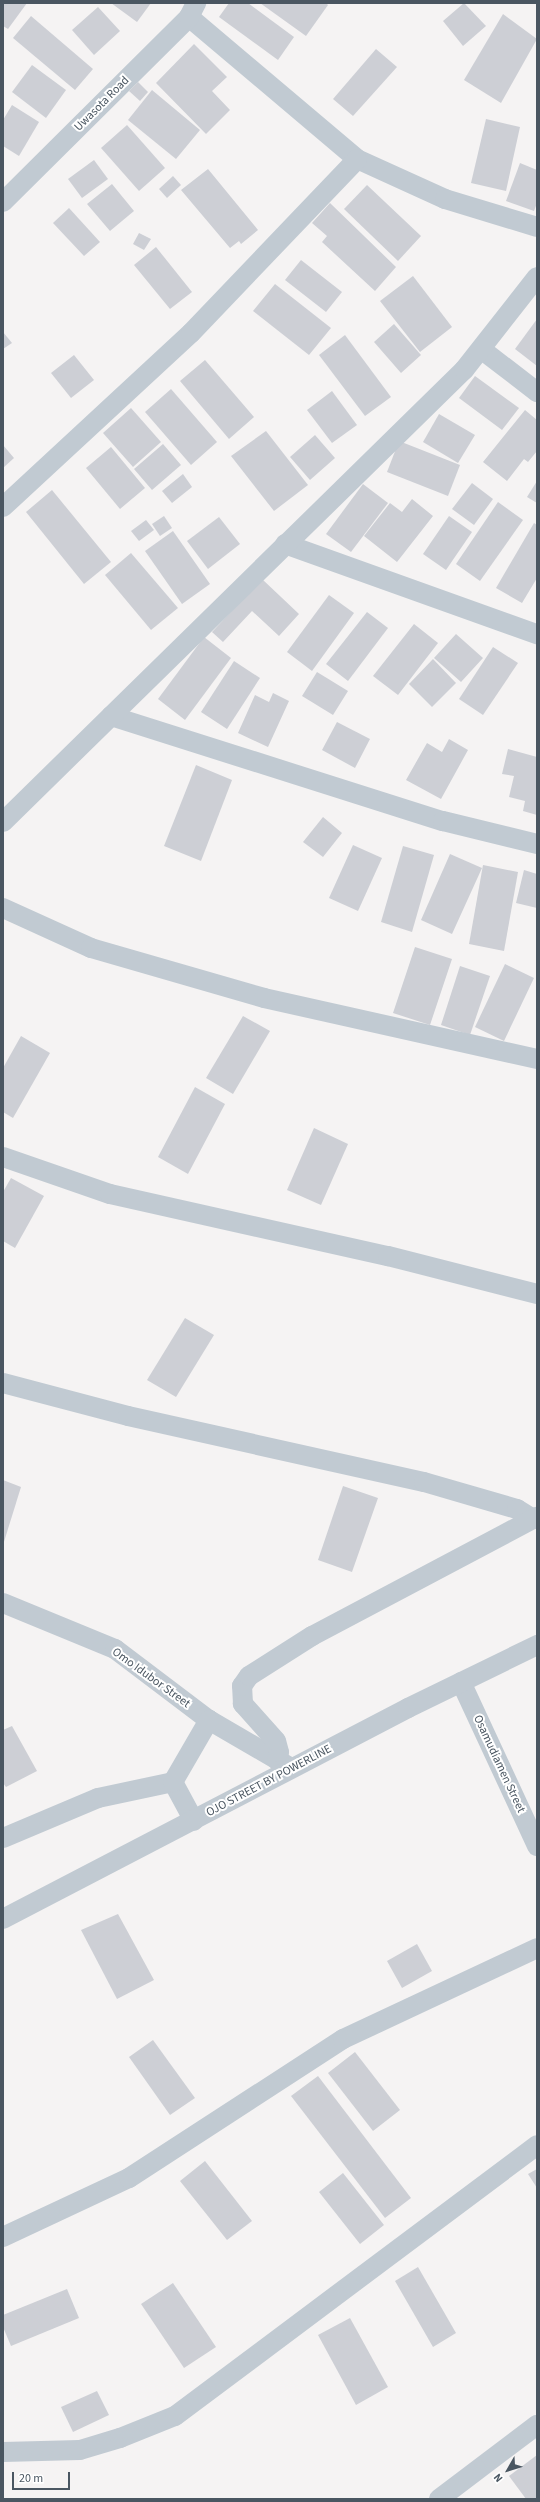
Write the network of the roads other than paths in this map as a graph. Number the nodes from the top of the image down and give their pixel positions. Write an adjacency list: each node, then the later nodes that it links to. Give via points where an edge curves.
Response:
1 (192, 10): 2 (street); 3 (street, Uwasota Road)
2 (357, 159): 4 (street, via 445,199); 8 (street, via 191,333)
3 (3, 202)
4 (537, 227)
5 (537, 276): 6 (street)
6 (481, 349): 7 (street); 9 (street, via 464,370)
7 (537, 392)
8 (3, 507)
9 (285, 544): 10 (street); 11 (street)
10 (537, 634)
11 (111, 716): 12 (street); 13 (street, via 443,821)
12 (3, 822)
13 (537, 844)
14 (3, 908): 15 (street, via 91,948 264,998)
15 (537, 1060)
16 (3, 1157): 17 (street, via 110,1194 388,1256)
17 (537, 1294)
18 (3, 1383): 19 (street, via 128,1416 424,1482 517,1508)
19 (535, 1518): 24 (street, via 312,1636 248,1676 242,1686 243,1704 276,1741)
20 (3, 1604): 23 (street, Omo Idubor Street, via 115,1649)
21 (537, 1645): 22 (street, OJO STREET BY POWERLINE)
22 (461, 1682): 24 (street, OJO STREET BY POWERLINE); 28 (street, Osamudiamen Street)
23 (209, 1720): 24 (street, Omo Idubor Street); 25 (street)
24 (285, 1764): 26 (street, OJO STREET BY POWERLINE)
25 (173, 1782): 26 (street); 27 (street, via 98,1798)
26 (194, 1821): 29 (street, OJO STREET BY POWERLINE)
27 (3, 1838)
28 (537, 1846)
29 (3, 1919)
30 (537, 1948): 32 (street, via 343,2039 129,2178)
31 (537, 2145): 34 (street, via 175,2416 120,2438 80,2450)
32 (3, 2237)
33 (537, 2425): 35 (street)
34 (3, 2452)
35 (439, 2499)

